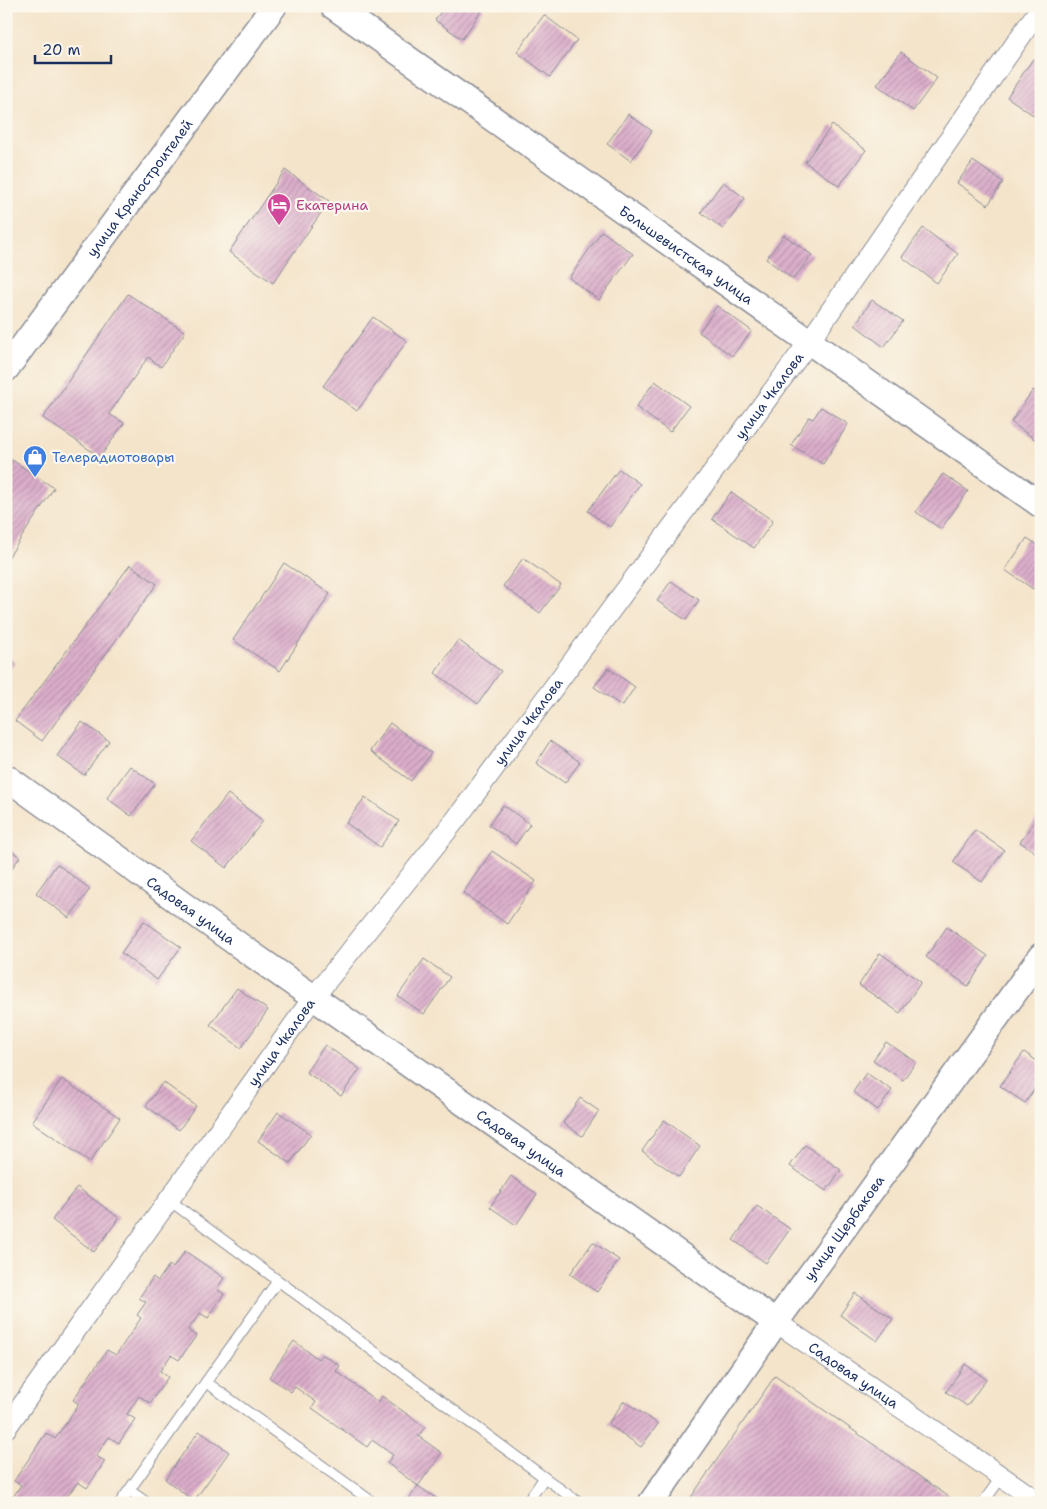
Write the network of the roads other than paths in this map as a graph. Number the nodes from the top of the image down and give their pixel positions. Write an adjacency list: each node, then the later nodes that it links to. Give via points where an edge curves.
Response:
1 (274, 6): 5 (street, улица Краностроителей)
2 (333, 6): 4 (street, Большевистская улица)
3 (1041, 7): 4 (street, улица Чкалова)
4 (809, 342): 6 (street, Большевистская улица); 9 (street, улица Чкалова, via 457,818)
5 (6, 370)
6 (1041, 505)
7 (6, 777): 9 (street, Садовая улица)
8 (1041, 956): 12 (street, улица Щербакова)
9 (313, 998): 10 (street, улица Чкалова); 12 (street, Садовая улица)
10 (169, 1200): 11 (lane); 14 (street, улица Чкалова)
11 (277, 1282): 13 (lane); 16 (lane)
12 (776, 1322): 15 (street, Садовая улица); 23 (street, улица Щербакова)
13 (206, 1382): 17 (lane); 20 (lane)
14 (6, 1428)
15 (1002, 1476): 24 (lane); 25 (street, Садовая улица)
16 (544, 1478): 21 (lane); 22 (lane)
17 (129, 1490): 18 (lane); 19 (lane)
18 (120, 1503)
19 (147, 1503)
20 (370, 1503)
21 (527, 1503)
22 (578, 1503)
23 (651, 1503)
24 (983, 1503)
25 (1040, 1503)

